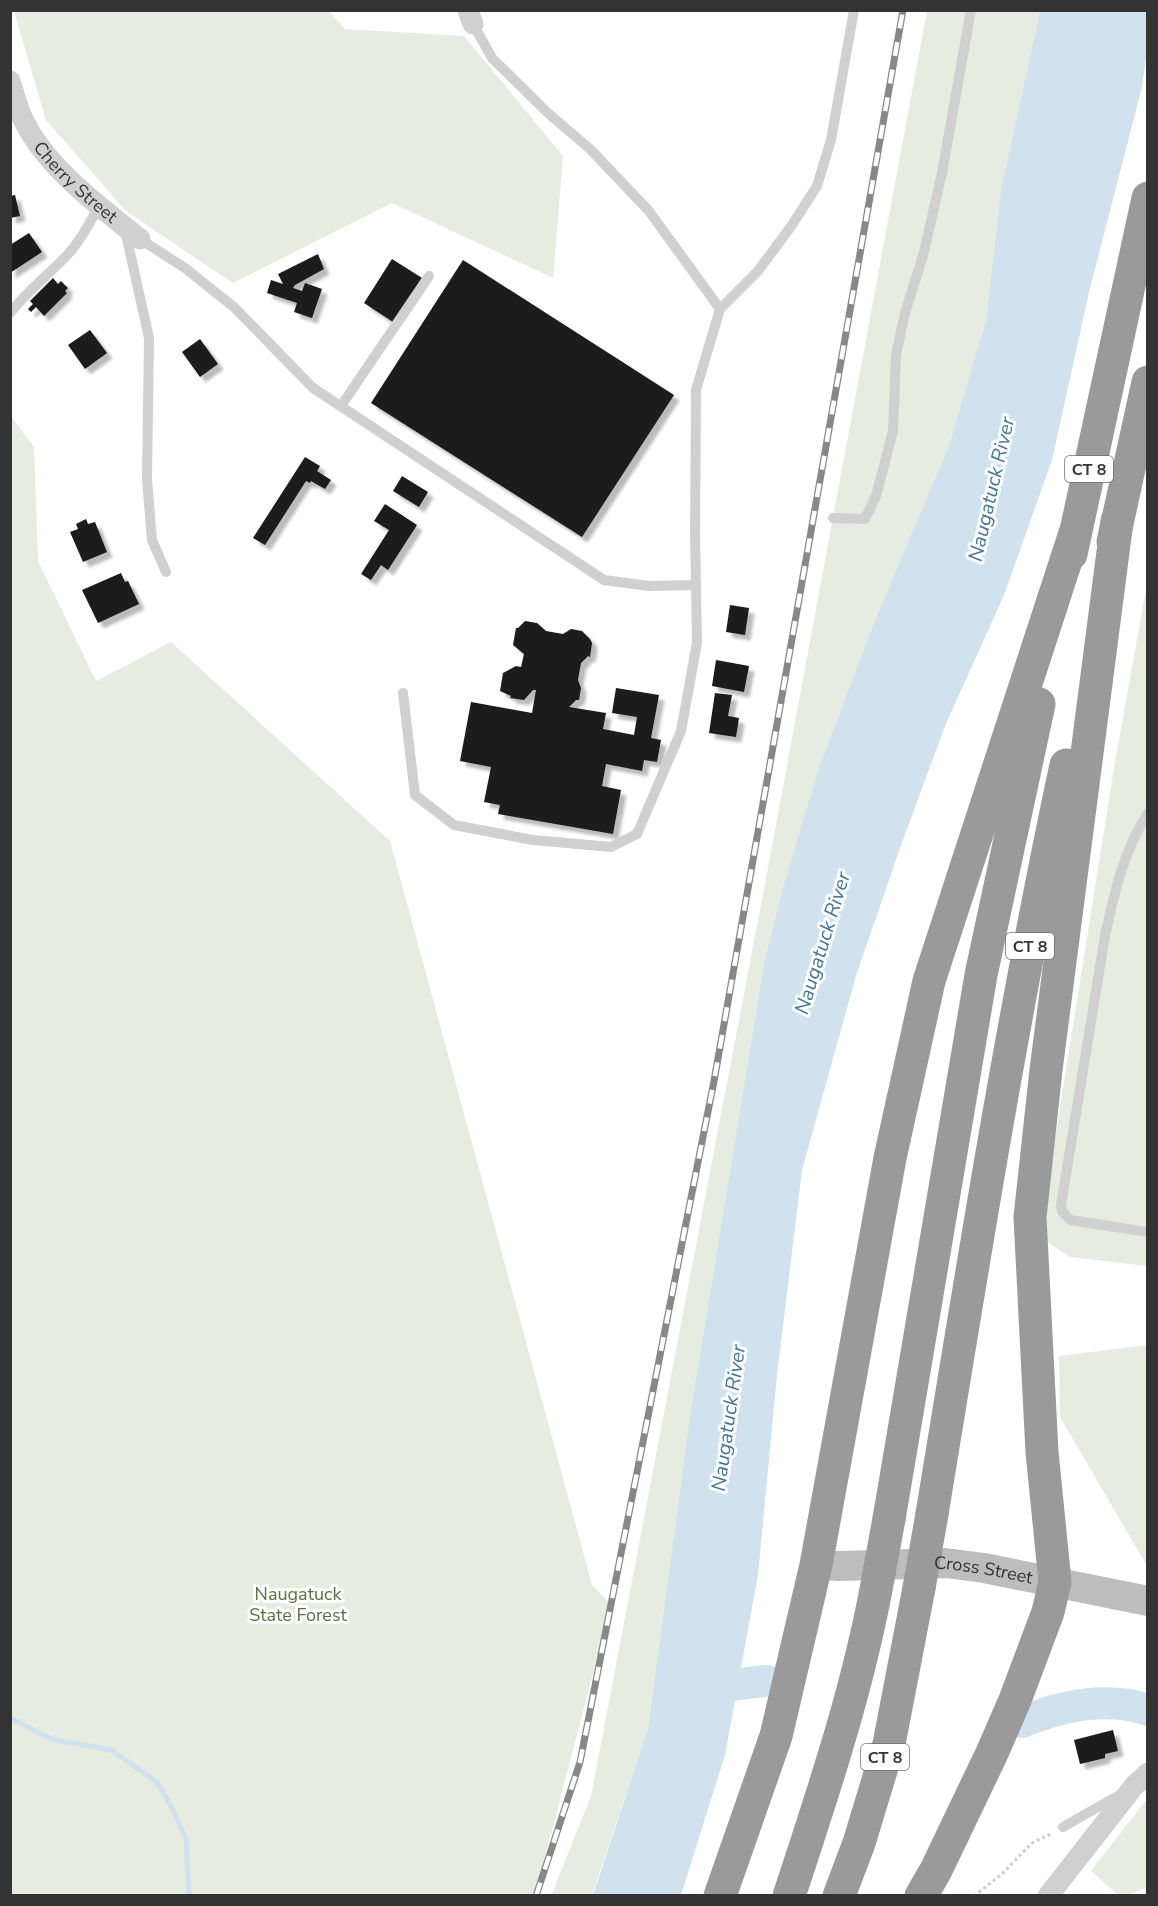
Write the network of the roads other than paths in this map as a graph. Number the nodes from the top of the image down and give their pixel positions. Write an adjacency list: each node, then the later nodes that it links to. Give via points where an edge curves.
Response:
1 (854, 10): 9 (lane, via 831,140 817,186 758,271)
2 (971, 10): 13 (lane, via 942,173 896,355 893,431 876,496 865,519)
3 (470, 17): 9 (lane, via 492,58 591,149 649,211)
4 (10, 81): 6 (street, Cherry Street, via 22,116 39,145)
5 (1148, 198): 15 (highway, CT 8)
6 (99, 206): 7 (street, Cherry Street); 10 (lane, via 69,253)
7 (132, 233): 12 (lane, via 235,308 313,388); 16 (lane, via 148,338 147,479 152,540)
8 (429, 276): 12 (lane)
9 (720, 309): 17 (lane, via 696,390)
10 (10, 313)
11 (1148, 382): 14 (highway, CT 8)
12 (341, 406): 17 (lane, via 604,580 649,586)
13 (833, 518)
14 (1117, 521): 22 (highway, via 1030,1217 1042,1452); 28 (highway, CT 8, bridge, via 1044,869 889,1743)
15 (1075, 533): 21 (highway, via 929,981 890,1158); 27 (highway, CT 8, bridge, via 981,975 871,1618 827,1783)
16 (166, 572)
17 (696, 585): 18 (lane, via 697,643 681,731 637,834 611,847 533,840 454,825 415,795)
18 (403, 693)
19 (1148, 813): 20 (lane, via 1122,870 1105,936 1061,1205 1070,1220)
20 (1148, 1232)
21 (816, 1565): 22 (street, Cross Street, via 946,1563); 26 (highway, via 776,1736)
22 (1055, 1582): 23 (street, Cross Street); 29 (highway, via 1048,1612 1011,1711)
23 (1148, 1601)
24 (1141, 1780): 25 (lane); 30 (street)
25 (1064, 1827)
26 (720, 1896)
27 (789, 1896)
28 (839, 1896)
29 (921, 1896)
30 (1048, 1896)

